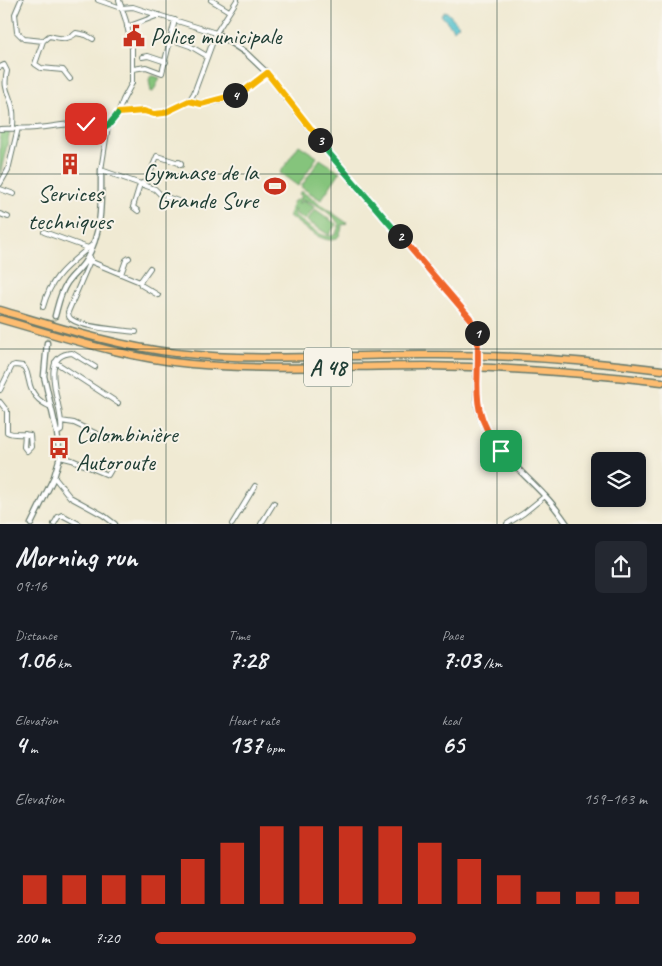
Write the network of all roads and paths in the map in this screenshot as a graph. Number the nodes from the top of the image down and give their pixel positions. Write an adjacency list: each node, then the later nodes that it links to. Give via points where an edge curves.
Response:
1 (21, 0): 14 (street, via 15,14 17,32 24,38)
2 (98, 0): 6 (street)
3 (120, 0): 6 (street)
4 (211, 0): 7 (street)
5 (237, 0): 7 (street)
6 (121, 8): 8 (street, via 133,7); 10 (street)
7 (229, 11): 11 (street)
8 (159, 15): 9 (street); 10 (street)
9 (175, 20): 11 (street); 13 (street)
10 (128, 27): 19 (street)
11 (216, 33): 15 (street); 20 (street, via 246,53)
12 (92, 39): 14 (street, via 80,32 63,39 49,36)
13 (170, 39): 15 (street); 17 (street)
14 (43, 41): 21 (street, via 35,64 41,68 63,70)
15 (207, 56): 22 (street)
16 (142, 57): 17 (street)
17 (166, 62): 19 (street, via 162,73 146,67)
18 (0, 67): 25 (street, via 4,65 7,71 5,79 13,112)
19 (133, 69): 23 (street, via 132,82)
20 (267, 73): 22 (street, via 240,94 201,104); 69 (street, bridge, via 328,152 470,318 476,328 478,345 478,409 501,451)
21 (70, 79)
22 (189, 101): 23 (street, via 164,113)
23 (118, 113): 24 (street)
24 (108, 126): 26 (street, via 68,124); 29 (street)
25 (13, 128): 26 (street); 27 (street)
26 (18, 128): 30 (street, via 8,170)
27 (0, 129)
28 (179, 163): 31 (street, via 156,156 147,180)
29 (101, 170): 31 (street); 39 (street, via 101,218)
30 (0, 184)
31 (140, 184): 34 (street); 35 (street, via 133,207)
32 (0, 190): 33 (street)
33 (14, 194)
34 (178, 201)
35 (138, 211)
36 (0, 214): 37 (street)
37 (8, 217)
38 (44, 232): 40 (street)
39 (94, 242): 40 (street); 41 (street)
40 (88, 248): 47 (street, via 51,284)
41 (89, 255): 44 (street, via 92,262); 49 (street, via 66,284); 51 (street, via 90,263 68,312 69,317 86,324)
42 (129, 258): 44 (street)
43 (150, 268): 45 (street)
44 (121, 274): 45 (street)
45 (140, 282): 46 (street)
46 (158, 295)
47 (43, 307)
48 (0, 310): 55 (highway, A 48, via 114,342 188,354 248,357 484,356)
49 (55, 316)
50 (0, 319): 56 (highway, A 48, via 102,348 190,364 515,369)
51 (136, 332)
52 (47, 343): 60 (street, via 44,376)
53 (55, 362): 54 (street, via 61,355 72,353); 59 (street); 61 (street, via 52,371)
54 (94, 367)
55 (662, 370)
56 (662, 382)
57 (0, 390): 60 (street, via 12,366 24,366 34,395)
58 (0, 402): 63 (street, via 7,410 7,432)
59 (118, 403)
60 (51, 407): 62 (street)
61 (61, 421): 62 (street); 64 (street, via 74,423)
62 (57, 433): 65 (street)
63 (25, 434)
64 (110, 440)
65 (60, 457): 66 (street, via 108,475); 67 (street)
66 (112, 468)
67 (54, 476): 71 (street, via 70,497); 72 (street)
68 (255, 486): 76 (street)
69 (545, 496): 78 (street); 79 (street)
70 (274, 503): 77 (street)
71 (109, 522): 75 (street)
72 (31, 524)
73 (54, 524): 74 (street, via 62,515)
74 (79, 524)
75 (115, 524)
76 (232, 524)
77 (261, 524)
78 (507, 524)
79 (567, 524)

